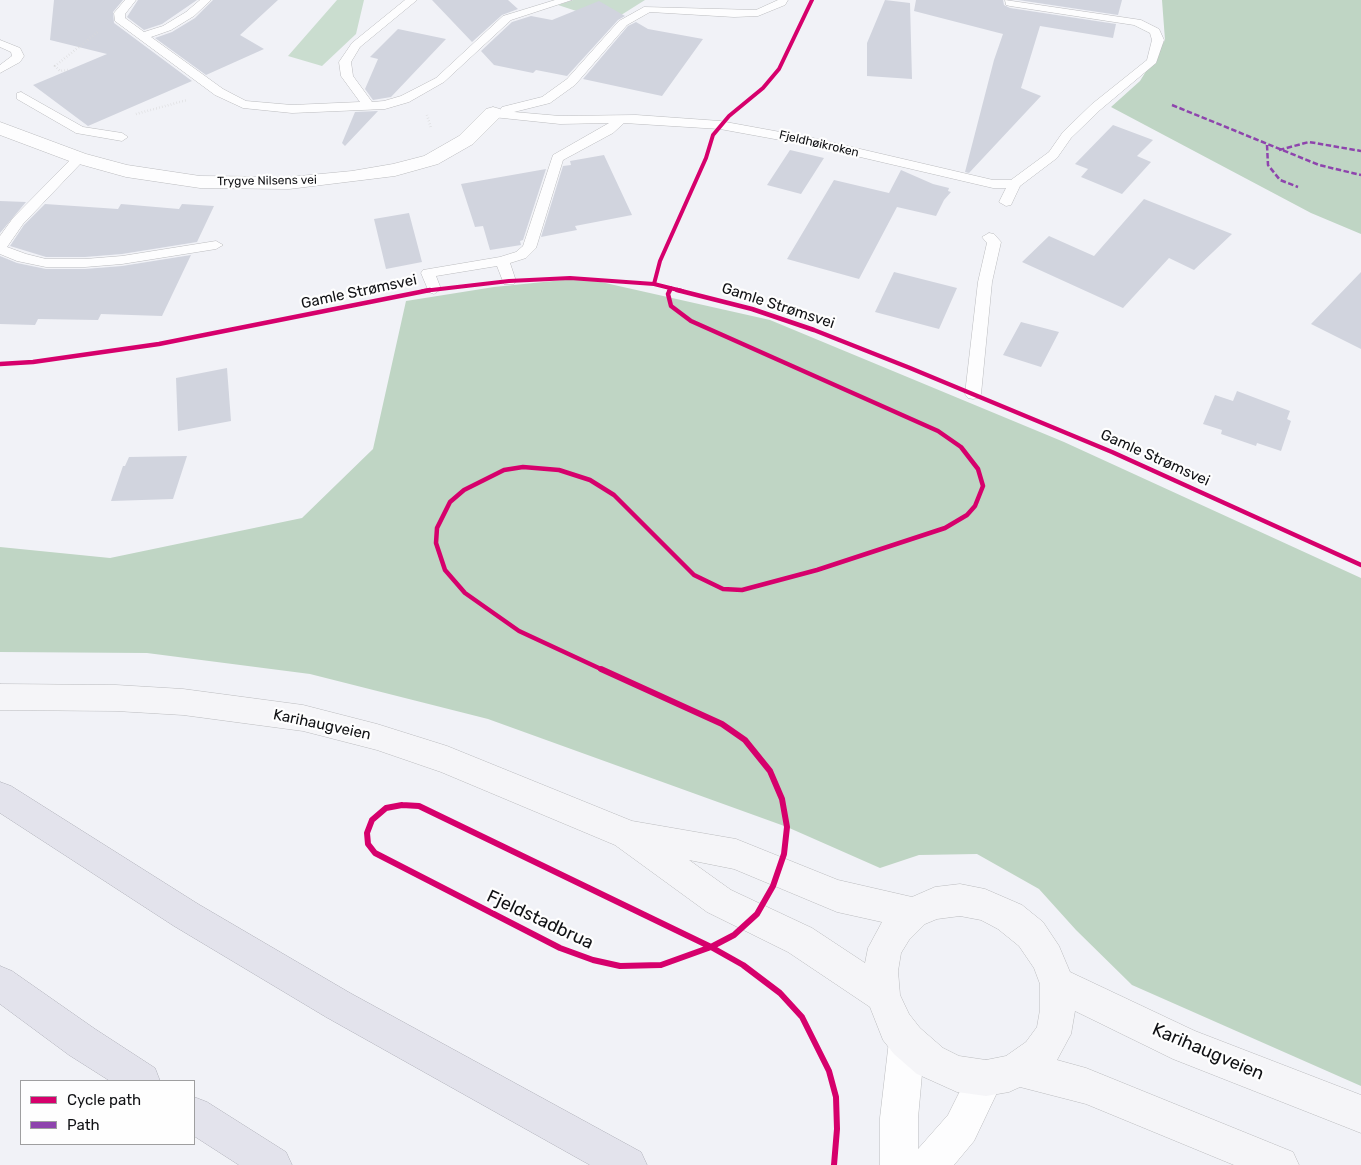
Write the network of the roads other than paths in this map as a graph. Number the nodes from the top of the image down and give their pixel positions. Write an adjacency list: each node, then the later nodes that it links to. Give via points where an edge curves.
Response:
1 (131, 0): 11 (lane, via 119,13 119,19)
2 (206, 0): 11 (lane, via 167,28)
3 (412, 0): 15 (lane, via 363,39 345,62 347,76)
4 (567, 0): 15 (lane, via 507,18 440,80 405,99 385,106)
5 (659, 0): 9 (lane)
6 (751, 0): 10 (lane)
7 (783, 0): 10 (lane)
8 (1010, 0): 21 (lane, via 1010,3 1136,22 1155,31 1158,40 1152,61 1096,107 1067,135 1053,155)
9 (648, 9): 10 (lane, via 734,14 758,13); 16 (lane, via 623,23 571,82 546,100)
10 (767, 9)
11 (143, 36): 15 (lane, via 219,92 243,104 292,109)
12 (0, 44): 13 (lane, via 16,50 18,56)
13 (0, 70)
14 (20, 96): 19 (lane, via 80,130)
15 (368, 106)
16 (493, 113): 17 (lane, via 560,120); 20 (street, Trygve Nilsens vei, via 466,140 431,160 395,170 289,183 243,184 160,177)
17 (620, 119): 21 (lane, Fjeldhøikroken, via 690,121 772,133 993,184); 26 (lane, via 609,130 557,158 530,248 521,255)
18 (0, 128): 20 (street, Trygve Nilsens vei)
19 (122, 137)
20 (79, 158): 25 (lane, via 18,220)
21 (1014, 184): 22 (lane)
22 (1006, 202)
23 (989, 237): 29 (lane, via 994,242 985,282)
24 (216, 245): 25 (lane, via 85,263 46,263 22,258)
25 (0, 247)
26 (502, 261): 27 (lane); 28 (lane, via 428,273)
27 (509, 281)
28 (434, 290)
29 (973, 394)
30 (0, 696): 32 (main road, Karihaugveien, via 183,702 303,718 447,760)
31 (0, 796): 43 (highway, via 177,909 338,1005)
32 (626, 834): 33 (main road, Karihaugveien, via 736,854 837,896); 36 (main road, Karihaugveien, via 719,901 800,940)
33 (913, 913): 35 (main road, via 935,903 960,900 986,905 1010,917 1031,934 1047,958); 36 (main road, via 897,928 885,948 881,970)
34 (0, 983): 39 (highway)
35 (1057, 984): 38 (main road, via 1058,1010 1053,1034 1039,1055); 40 (main road, Karihaugveien, via 1186,1046)
36 (883, 995): 37 (main road, via 896,1027)
37 (907, 1041): 38 (main road, via 930,1061 957,1074); 44 (street, via 899,1118)
38 (1002, 1074): 45 (street); 46 (main road, via 1086,1086)
39 (140, 1080)
40 (1361, 1114)
41 (195, 1116): 42 (highway)
42 (273, 1165)
43 (628, 1165)
44 (899, 1165)
45 (929, 1165)
46 (1280, 1165)

